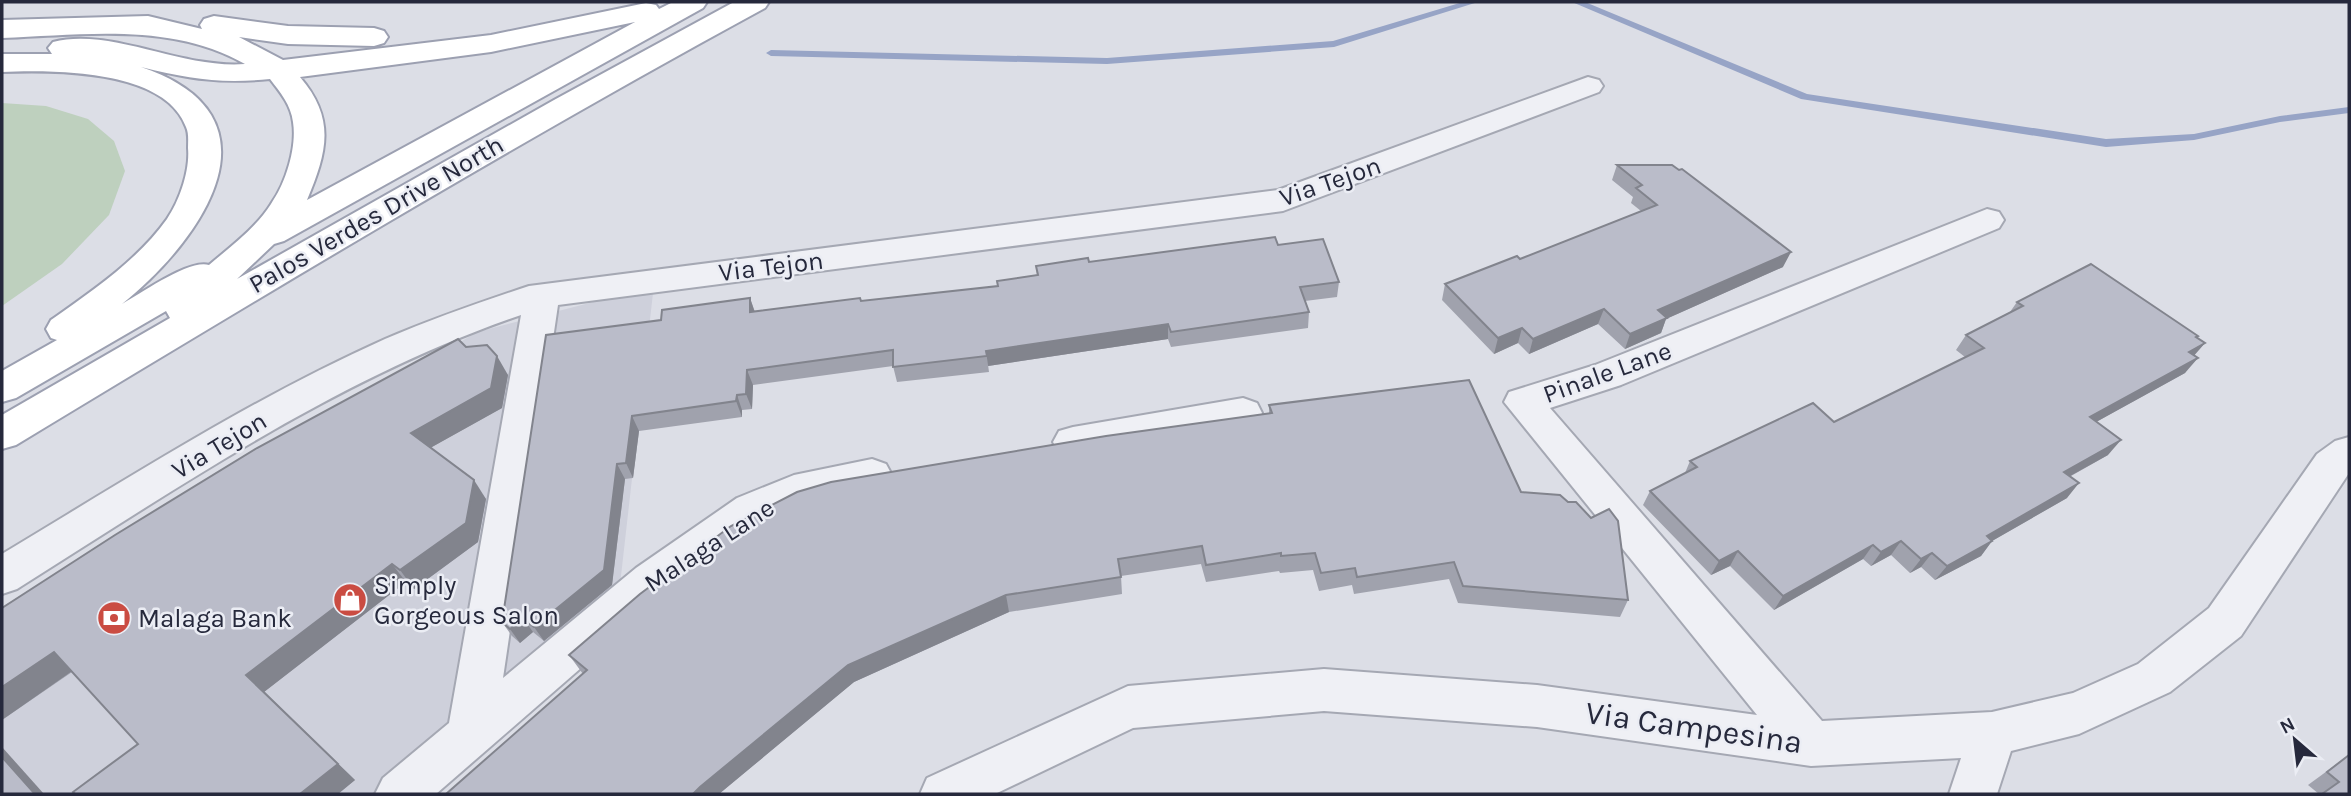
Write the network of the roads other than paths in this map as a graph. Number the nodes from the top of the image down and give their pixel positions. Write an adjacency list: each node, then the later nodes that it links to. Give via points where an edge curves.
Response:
1 (611, 2): 5 (main road, via 494,25 377,37 337,38 217,25)
2 (681, 2): 9 (main road, via 555,32)
3 (693, 2): 12 (main road)
4 (755, 2): 18 (main road, Palos Verdes Drive North, via 516,132)
5 (148, 25): 6 (main road); 9 (main road, via 232,44)
6 (2, 29)
7 (2, 50): 9 (main road, via 100,49 195,71)
8 (2, 63): 14 (main road, via 104,66 137,74 186,101 200,120 206,143 201,183 190,211 169,240 97,307)
9 (278, 70): 12 (main road, via 299,94 309,122 306,163 286,209)
10 (1588, 86): 13 (street, Via Tejon, via 1283,200)
11 (1987, 220): 25 (street, Pinale Lane, via 1608,374 1523,402)
12 (256, 242): 15 (main road); 17 (main road, via 178,314)
13 (541, 295): 22 (street, Via Tejon, via 493,309 313,388); 23 (street)
14 (2, 369)
15 (2, 388)
16 (1243, 414): 19 (street)
17 (2, 418)
18 (2, 434)
19 (1040, 447)
20 (2349, 452): 24 (street, Via Campesina, via 2331,464 2225,622 2154,678 2079,713)
21 (904, 470): 23 (street, Malaga Lane, via 794,491 752,510 651,581)
22 (2, 576)
23 (471, 733): 26 (street, Malaga Lane)
24 (1992, 734): 25 (street, Via Campesina); 28 (street)
25 (1811, 744): 27 (street, Via Campesina, via 1537,706 1324,690 1128,707)
26 (400, 794)
27 (944, 794)
28 (1973, 794)

